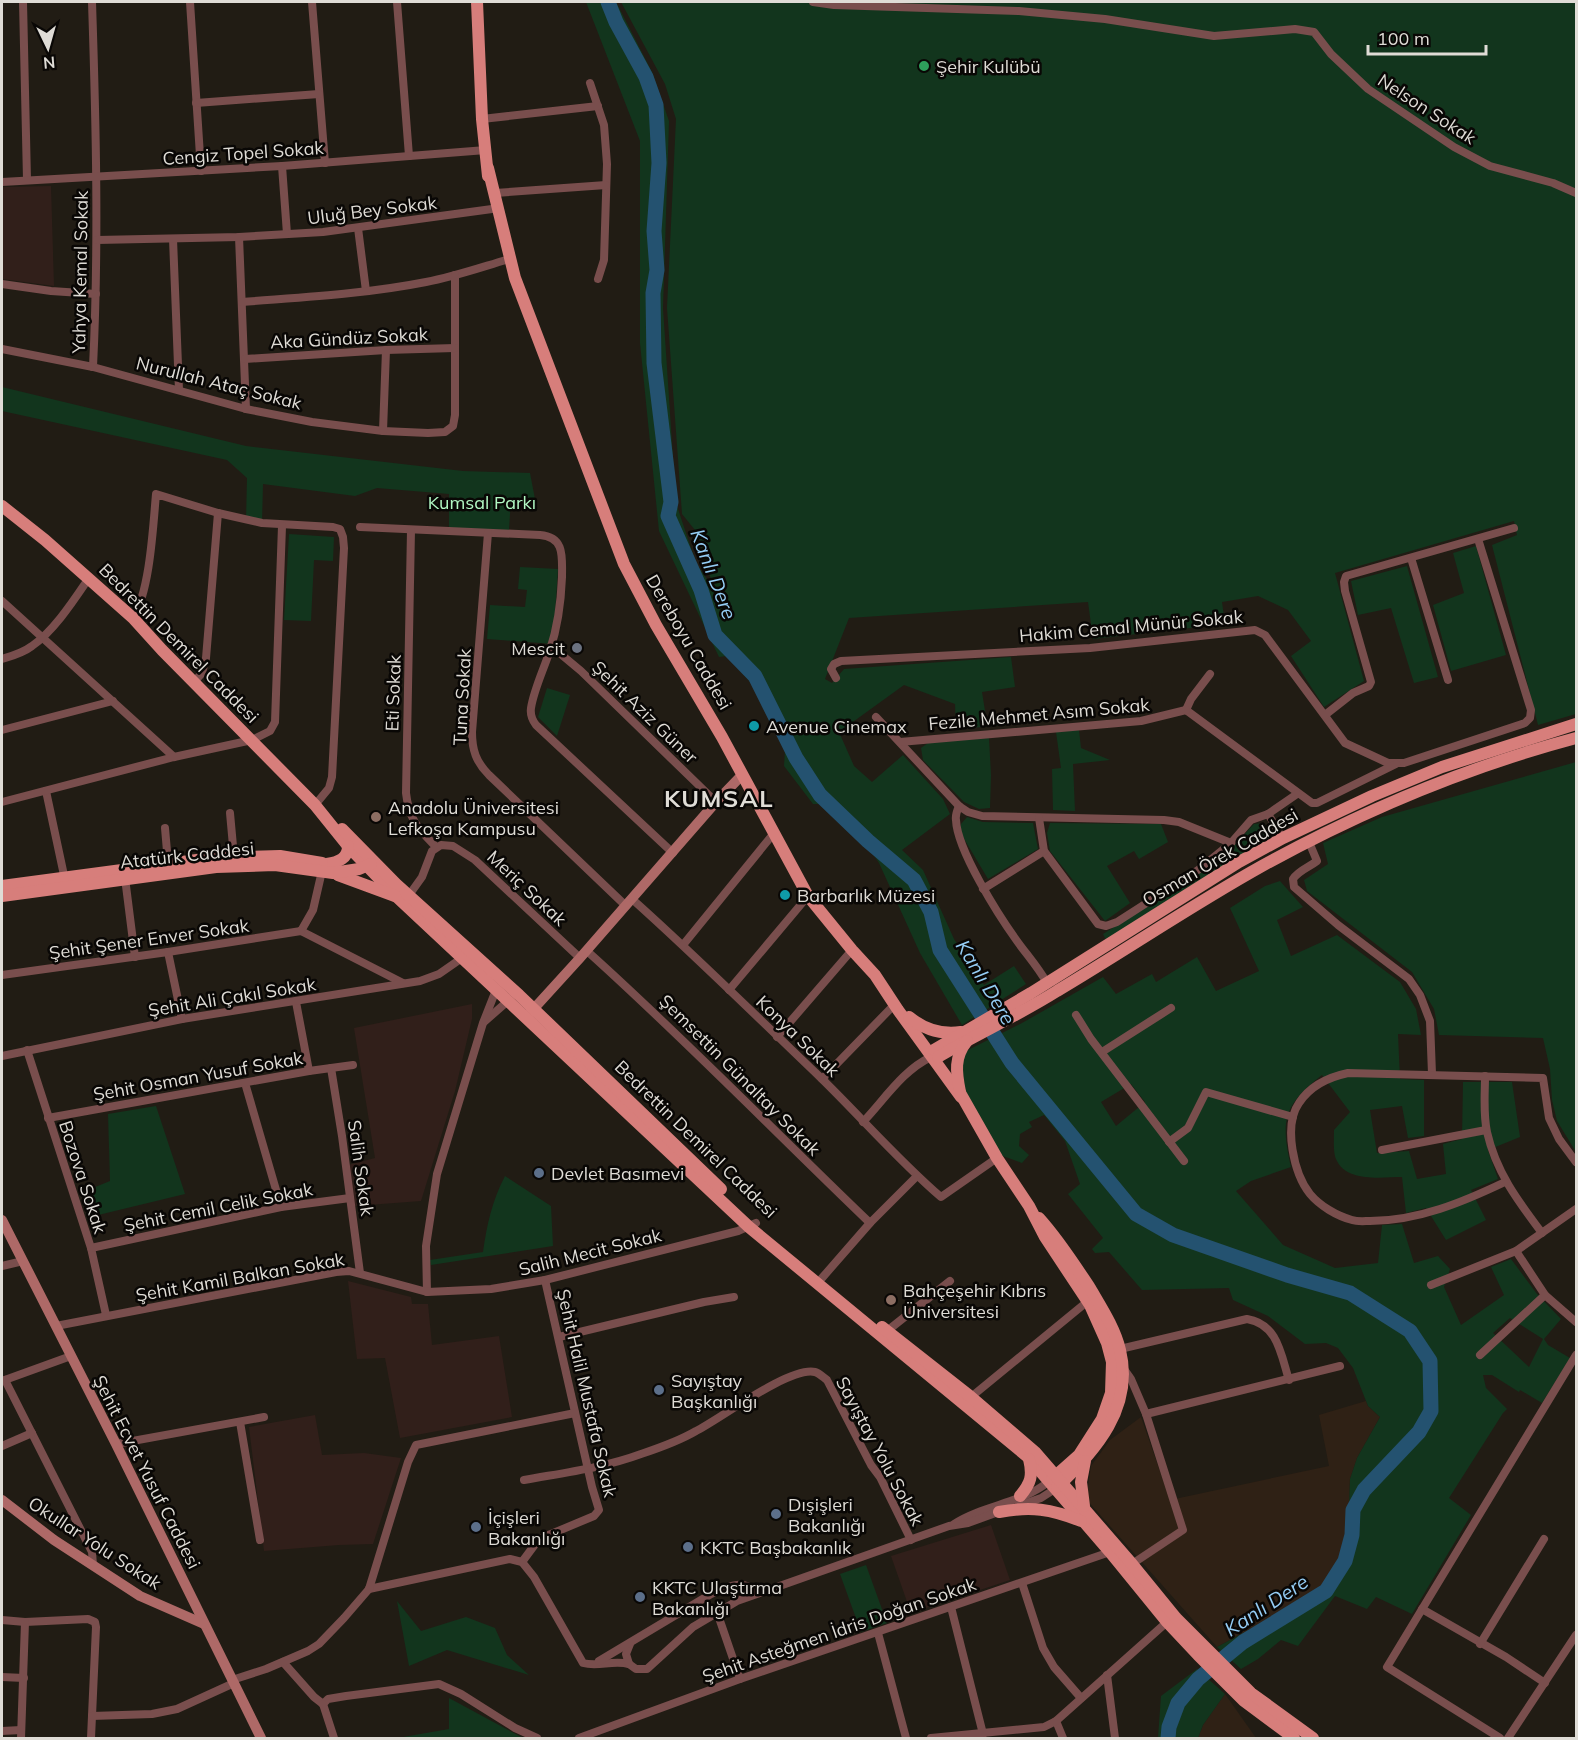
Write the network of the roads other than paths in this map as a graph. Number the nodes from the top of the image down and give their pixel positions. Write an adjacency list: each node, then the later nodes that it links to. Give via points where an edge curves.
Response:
1 (23, 2): 20 (street)
2 (92, 2): 19 (street, Yahya Kemal Sokak)
3 (189, 2): 10 (street)
4 (312, 2): 9 (street)
5 (397, 2): 14 (street)
6 (478, 2): 12 (main road, Dereboyu Caddesi)
7 (813, 2): 24 (street, Nelson Sokak, via 1019,11 1105,19 1214,36 1295,29 1314,32 1368,89 1454,147 1490,166)
8 (591, 83): 11 (street)
9 (319, 94): 10 (street); 15 (street)
10 (196, 103): 18 (street)
11 (598, 106): 12 (street); 22 (street, via 604,125)
12 (482, 119): 13 (main road, Dereboyu Caddesi)
13 (486, 150): 14 (street, Cengiz Topel Sokak); 17 (main road, Dereboyu Caddesi)
14 (409, 156): 15 (street, Cengiz Topel Sokak)
15 (325, 163): 16 (street, Cengiz Topel Sokak)
16 (282, 166): 18 (street, Cengiz Topel Sokak); 27 (street, Uluğ Bey Sokak)
17 (488, 168): 23 (main road, Dereboyu Caddesi); 25 (main road, Dereboyu Caddesi)
18 (201, 171): 19 (street, Cengiz Topel Sokak)
19 (97, 177): 20 (street, Cengiz Topel Sokak); 30 (street, Yahya Kemal Sokak)
20 (27, 180): 21 (street, Cengiz Topel Sokak)
21 (2, 182)
22 (606, 185): 23 (street); 34 (street, via 604,260)
23 (495, 193): 33 (main road, Dereboyu Caddesi)
24 (1576, 193)
25 (492, 209): 26 (street, Uluğ Bey Sokak); 31 (main road, Dereboyu Caddesi)
26 (358, 228): 27 (street, Uluğ Bey Sokak); 36 (street)
27 (287, 234): 28 (street)
28 (239, 237): 29 (street); 38 (street)
29 (173, 239): 30 (street); 44 (street)
30 (97, 240): 37 (street, Yahya Kemal Sokak)
31 (506, 260): 32 (street); 33 (main road, Dereboyu Caddesi)
32 (455, 275): 36 (street); 40 (street)
33 (515, 278): 77 (main road, Dereboyu Caddesi, via 624,564)
34 (598, 279)
35 (2, 284): 37 (street)
36 (366, 291): 38 (street)
37 (96, 294): 43 (street, Yahya Kemal Sokak)
38 (242, 302): 42 (street)
39 (2, 348): 43 (street, Nurullah Ataç Sokak)
40 (455, 348): 41 (street, Aka Gündüz Sokak); 46 (street, Nurullah Ataç Sokak, via 453,426 445,432)
41 (386, 350): 42 (street, Aka Gündüz Sokak); 46 (street)
42 (245, 358): 45 (street)
43 (93, 367): 44 (street, Nurullah Ataç Sokak)
44 (179, 390): 45 (street, Nurullah Ataç Sokak)
45 (246, 409): 46 (street, Nurullah Ataç Sokak)
46 (383, 431)
47 (2, 506): 56 (main road, Bedrettin Demirel Caddesi)
48 (218, 513): 49 (street); 58 (street, via 156,494 141,602); 65 (street, via 206,658)
49 (282, 526): 73 (street, via 275,722 270,731); 82 (street, via 327,526 340,529 343,537 332,777 329,788)
50 (360, 527): 52 (street)
51 (1514, 528): 54 (street)
52 (411, 530): 53 (street); 94 (street, Eti Sokak, via 406,793 410,817)
53 (488, 533): 60 (street, via 546,535 556,540 562,559 560,603); 108 (street, Tuna Sokak, via 473,753 489,775)
54 (1478, 539): 55 (street); 76 (street, via 1531,710 1530,718 1525,723)
55 (1411, 558): 64 (street); 68 (street, via 1350,573 1344,579 1371,682)
56 (89, 578): 58 (main road, Bedrettin Demirel Caddesi); 59 (street)
57 (2, 601): 59 (street)
58 (133, 618): 65 (main road, Bedrettin Demirel Caddesi)
59 (42, 638): 61 (street, via 26,650); 66 (street)
60 (551, 646): 81 (street, Şehit Aziz Güner); 96 (street, via 532,706 534,722)
61 (2, 659)
62 (1210, 674): 67 (street)
63 (836, 678): 68 (street, Hakim Cemal Münür Sokak, via 831,669 841,662 1090,648 1250,629 1265,635)
64 (1448, 680)
65 (195, 682): 73 (main road, Bedrettin Demirel Caddesi)
66 (113, 701): 71 (street); 75 (street)
67 (1186, 710): 74 (street, Fezile Mehmet Asım Sokak, via 1141,721); 79 (street)
68 (1324, 715): 76 (street, Hakim Cemal Münür Sokak, via 1345,743)
69 (876, 717): 74 (street)
70 (1576, 724): 90 (main road, Osman Örek Caddesi, via 1442,767)
71 (2, 730)
72 (1576, 738): 91 (main road, Osman Örek Caddesi, via 1445,780)
73 (252, 740): 75 (street); 82 (main road, Bedrettin Demirel Caddesi)
74 (900, 742): 83 (street)
75 (174, 757): 78 (street)
76 (1396, 764): 79 (street, via 1317,803)
77 (742, 775): 81 (main road); 89 (main road, Dereboyu Caddesi)
78 (46, 791): 80 (street); 102 (street)
79 (1297, 794): 86 (street)
80 (2, 802)
81 (716, 802): 96 (main road)
82 (315, 804): 85 (main road, Bedrettin Demirel Caddesi)
83 (959, 806): 87 (street, via 982,816); 104 (street, via 958,833)
84 (230, 813): 97 (street)
85 (324, 814): 93 (main road, Bedrettin Demirel Caddesi); 98 (main road, Bedrettin Demirel Caddesi, via 353,838)
86 (1268, 814): 90 (street); 92 (street, via 1247,823)
87 (1039, 818): 92 (street, via 1164,820); 95 (street)
88 (165, 828): 99 (street)
89 (774, 833): 106 (main road, Dereboyu Caddesi); 110 (street)
90 (1283, 838): 117 (main road, Osman Örek Caddesi)
91 (1309, 842): 127 (main road, Osman Örek Caddesi, via 1242,878 1054,993); 140 (street, via 1317,861 1298,871 1294,887 1410,979 1430,1021)
92 (1231, 843): 95 (street, via 1198,870 1106,926 1098,924)
93 (348, 846): 98 (main road, Bedrettin Demirel Caddesi); 100 (main road, via 344,858)
94 (436, 847): 107 (street, via 422,877); 113 (street, Meriç Sokak, via 453,846 475,860)
95 (1044, 851): 104 (street)
96 (673, 853): 108 (main road)
97 (234, 857): 99 (main road, Atatürk Caddesi); 100 (main road, Atatürk Caddesi, via 288,856)
98 (368, 861): 100 (main road, Atatürk Caddesi, via 350,871); 107 (main road, Bedrettin Demirel Caddesi)
99 (168, 863): 101 (main road, Atatürk Caddesi)
100 (327, 869): 101 (main road, Atatürk Caddesi, via 256,865); 107 (main road); 109 (street)
101 (124, 874): 102 (main road, Atatürk Caddesi); 114 (street)
102 (66, 882): 103 (main road, Atatürk Caddesi); 105 (main road, Atatürk Caddesi)
103 (2, 886)
104 (983, 889): 117 (street)
105 (2, 896)
106 (808, 896): 111 (main road, Dereboyu Caddesi); 120 (street)
107 (402, 898): 115 (main road, Bedrettin Demirel Caddesi); 124 (main road, Bedrettin Demirel Caddesi)
108 (629, 902): 110 (street, Konya Sokak); 113 (main road)
109 (301, 931): 112 (street, Şehit Şener Enver Sokak); 118 (street)
110 (683, 945): 120 (street, Konya Sokak)
111 (852, 950): 121 (main road, Dereboyu Caddesi); 132 (street)
112 (168, 952): 114 (street, Şehit Şener Enver Sokak); 129 (street)
113 (584, 955): 124 (main road, via 552,991); 161 (street, Şemsettin Günaltay Sokak, via 658,1015)
114 (135, 957): 116 (street, Şehit Şener Enver Sokak)
115 (462, 958): 118 (street, Şehit Ali Çakıl Sokak, via 431,978); 119 (main road, Bedrettin Demirel Caddesi)
116 (2, 975)
117 (1047, 982): 127 (main road, Osman Örek Caddesi)
118 (403, 983): 122 (street, Şehit Ali Çakıl Sokak)
119 (496, 990): 123 (main road, Bedrettin Demirel Caddesi); 130 (street)
120 (729, 990): 132 (street, Konya Sokak)
121 (891, 999): 128 (main road, Dereboyu Caddesi); 135 (main road, Dereboyu Caddesi); 142 (street)
122 (296, 1002): 129 (street, Şehit Ali Çakıl Sokak); 139 (street)
123 (508, 1002): 124 (main road, Bedrettin Demirel Caddesi); 124 (street); 130 (street)
124 (526, 1006): 162 (main road, Bedrettin Demirel Caddesi)
125 (1171, 1008): 134 (street)
126 (1076, 1015): 134 (street)
127 (1002, 1016): 131 (main road, Osman Örek Caddesi)
128 (909, 1017): 131 (main road, via 932,1030); 135 (main road, Dereboyu Caddesi)
129 (182, 1019): 133 (street, Şehit Ali Çakıl Sokak)
130 (483, 1023): 173 (street, via 437,1174 426,1246)
131 (970, 1033): 135 (main road, Osman Örek Caddesi); 144 (main road, via 955,1066)
132 (777, 1037): 142 (street, Konya Sokak)
133 (27, 1050): 136 (street, Şehit Ali Çakıl Sokak); 146 (street, Bozova Sokak)
134 (1102, 1052): 149 (street)
135 (934, 1054): 144 (main road, Dereboyu Caddesi); 147 (street, via 908,1073)
136 (2, 1056)
137 (353, 1065): 138 (street, Şehit Osman Yusuf Sokak)
138 (331, 1068): 139 (street, Şehit Osman Yusuf Sokak); 156 (street, Salih Sokak)
139 (309, 1071): 143 (street, Şehit Osman Yusuf Sokak)
140 (1432, 1074): 141 (street); 145 (street, via 1348,1073 1330,1077 1299,1103)
141 (1485, 1076): 148 (street); 153 (street, via 1543,1078 1549,1118)
142 (822, 1079): 147 (street, Konya Sokak)
143 (245, 1083): 146 (street, Şehit Osman Yusuf Sokak); 158 (street)
144 (961, 1097): 151 (main road, Dereboyu Caddesi)
145 (1293, 1117): 149 (street, via 1206,1092 1188,1128); 155 (street, via 1291,1142 1299,1173 1310,1194 1327,1209 1353,1221 1417,1216)
146 (48, 1118): 164 (street, Bozova Sokak)
147 (863, 1122): 154 (street, Konya Sokak)
148 (1486, 1130): 150 (street); 155 (street)
149 (1169, 1142): 152 (street)
150 (1382, 1149)
151 (997, 1158): 154 (street, Konya Sokak, via 941,1197); 157 (main road, Dereboyu Caddesi)
152 (1184, 1161)
153 (1576, 1162)
154 (917, 1176): 161 (street)
155 (1505, 1182): 163 (street)
156 (350, 1198): 158 (street, Şehit Cemil Celik Sokak); 168 (street, Salih Sokak)
157 (1029, 1206): 176 (main road, Dereboyu Caddesi); 182 (main road, Dereboyu Caddesi, via 1078,1269)
158 (281, 1207): 164 (street, Şehit Cemil Celik Sokak)
159 (1576, 1209): 163 (street)
160 (2, 1220): 166 (main road, Şehit Ecvet Yusuf Caddesi)
161 (870, 1223): 169 (street)
162 (752, 1225): 169 (main road, Bedrettin Demirel Caddesi); 170 (street, Salih Mecit Sokak); 198 (main road, Bedrettin Demirel Caddesi)
163 (1542, 1233): 165 (street)
164 (91, 1248): 177 (street, Bozova Sokak)
165 (1516, 1251): 172 (street); 174 (street)
166 (23, 1261): 167 (street); 179 (main road, Şehit Ecvet Yusuf Caddesi)
167 (2, 1266)
168 (360, 1273): 173 (street, Şehit Kamil Balkan Sokak); 177 (street, Şehit Kamil Balkan Sokak, via 336,1272)
169 (822, 1278): 180 (main road, Bedrettin Demirel Caddesi)
170 (545, 1280): 173 (street, Salih Mecit Sokak, via 486,1290); 181 (street, Şehit Halil Mustafa Sokak)
171 (950, 1281): 180 (street)
172 (1431, 1285)
173 (427, 1292)
174 (1545, 1295): 178 (street); 183 (street)
175 (734, 1297): 181 (street)
176 (1088, 1301): 190 (street); 199 (main road, Dereboyu Caddesi, via 1107,1343 1112,1378 1102,1419)
177 (106, 1315): 179 (street, Şehit Kamil Balkan Sokak)
178 (1576, 1322)
179 (56, 1326): 185 (main road, Şehit Ecvet Yusuf Caddesi)
180 (887, 1331): 190 (main road, Bedrettin Demirel Caddesi)
181 (559, 1337): 191 (street, Şehit Halil Mustafa Sokak)
182 (1120, 1348): 187 (main road, Dereboyu Caddesi); 188 (street, via 1247,1319 1259,1321 1275,1336)
183 (1480, 1355)
184 (1576, 1355): 221 (street)
185 (71, 1356): 189 (street); 196 (main road, Şehit Ecvet Yusuf Caddesi)
186 (1340, 1366): 188 (street)
187 (1124, 1369): 192 (street); 199 (main road, Dereboyu Caddesi, via 1112,1422 1104,1437)
188 (1289, 1380): 192 (street)
189 (3, 1381): 195 (street)
190 (971, 1397): 198 (main road, Bedrettin Demirel Caddesi)
191 (575, 1413): 200 (street, Şehit Halil Mustafa Sokak); 217 (street, via 416,1445)
192 (1146, 1414): 214 (street, via 1183,1530)
193 (264, 1417): 194 (street)
194 (240, 1422): 196 (street); 210 (street)
195 (32, 1433): 197 (street); 215 (street, via 92,1552)
196 (116, 1444): 219 (main road, Şehit Ecvet Yusuf Caddesi)
197 (2, 1446)
198 (1032, 1454): 199 (main road, via 1060,1462); 202 (main road, Bedrettin Demirel Caddesi); 203 (main road, via 1032,1477)
199 (1082, 1458): 202 (main road, Dereboyu Caddesi); 205 (main road)
200 (588, 1468): 201 (street, Sayıştay Yolu Sokak); 211 (street, Sayıştay Yolu Sokak, via 622,1461 683,1438 769,1387 816,1372 826,1380); 213 (street, Şehit Halil Mustafa Sokak, via 598,1512 539,1539)
201 (524, 1480)
202 (1055, 1482): 203 (street); 205 (main road); 206 (street, via 1041,1498); 207 (main road)
203 (1020, 1496): 208 (street)
204 (2, 1500): 215 (main road, Okullar Yolu Sokak)
205 (1084, 1507): 214 (main road)
206 (999, 1512): 207 (main road, via 1044,1509); 208 (street)
207 (1082, 1521): 212 (main road)
208 (952, 1525): 211 (street)
209 (1544, 1539): 231 (street)
210 (260, 1540)
211 (911, 1540): 218 (street)
212 (1110, 1552): 216 (street, Şehit Asteğmen İdris Doğan Sokak); 226 (main road)
213 (522, 1562): 217 (street, via 510,1559); 234 (street, via 579,1658 583,1663)
214 (1132, 1564): 232 (main road)
215 (93, 1565): 222 (main road, Okullar Yolu Sokak, via 140,1596)
216 (1022, 1583): 220 (street, Şehit Asteğmen İdris Doğan Sokak); 243 (street, via 1043,1648)
217 (369, 1589): 233 (street, via 319,1644)
218 (757, 1593): 223 (street); 230 (street, via 745,1584 726,1587)
219 (195, 1604): 222 (main road, Okullar Yolu Sokak); 227 (main road, Şehit Ecvet Yusuf Caddesi)
220 (951, 1607): 228 (street, Şehit Asteğmen İdris Doğan Sokak); 250 (street)
221 (1422, 1609): 231 (street); 263 (street, via 1387,1666)
222 (172, 1611): 227 (main road, Okullar Yolu Sokak)
223 (717, 1612): 235 (street, via 647,1669); 239 (street)
224 (2, 1620): 225 (street)
225 (25, 1622): 238 (street); 245 (street, via 95,1622)
226 (1167, 1622): 232 (main road); 236 (street)
227 (204, 1624): 240 (main road, Şehit Ecvet Yusuf Caddesi)
228 (878, 1633): 239 (street, Şehit Asteğmen İdris Doğan Sokak); 256 (street)
229 (1576, 1635): 241 (street)
230 (630, 1644): 234 (street); 235 (street, via 626,1654)
231 (1480, 1644): 241 (street)
232 (1201, 1651): 242 (main road)
233 (282, 1662): 240 (street); 244 (street)
234 (594, 1664): 235 (street)
235 (629, 1664)
236 (1107, 1675): 243 (street); 259 (street)
237 (2, 1677): 238 (street)
238 (24, 1678): 249 (street)
239 (740, 1679): 255 (street, Şehit Asteğmen İdris Doğan Sokak)
240 (233, 1682): 245 (street, via 177,1709); 252 (main road, Şehit Ecvet Yusuf Caddesi)
241 (1545, 1683): 264 (street)
242 (1248, 1697): 247 (main road); 262 (main road)
243 (1081, 1698): 246 (street)
244 (323, 1704): 253 (street); 254 (street, via 328,1699 439,1684)
245 (92, 1716): 251 (street)
246 (1056, 1721): 250 (street, via 1028,1730); 258 (street)
247 (1274, 1725): 260 (main road); 261 (main road)
248 (2, 1731): 249 (street)
249 (21, 1734)
250 (983, 1734): 257 (street)
251 (91, 1738)
252 (261, 1738)
253 (334, 1738)
254 (537, 1738)
255 (579, 1738)
256 (906, 1738)
257 (932, 1738)
258 (1063, 1738)
259 (1115, 1738)
260 (1280, 1738)
261 (1294, 1738)
262 (1313, 1738)
263 (1500, 1738)
264 (1508, 1738)

